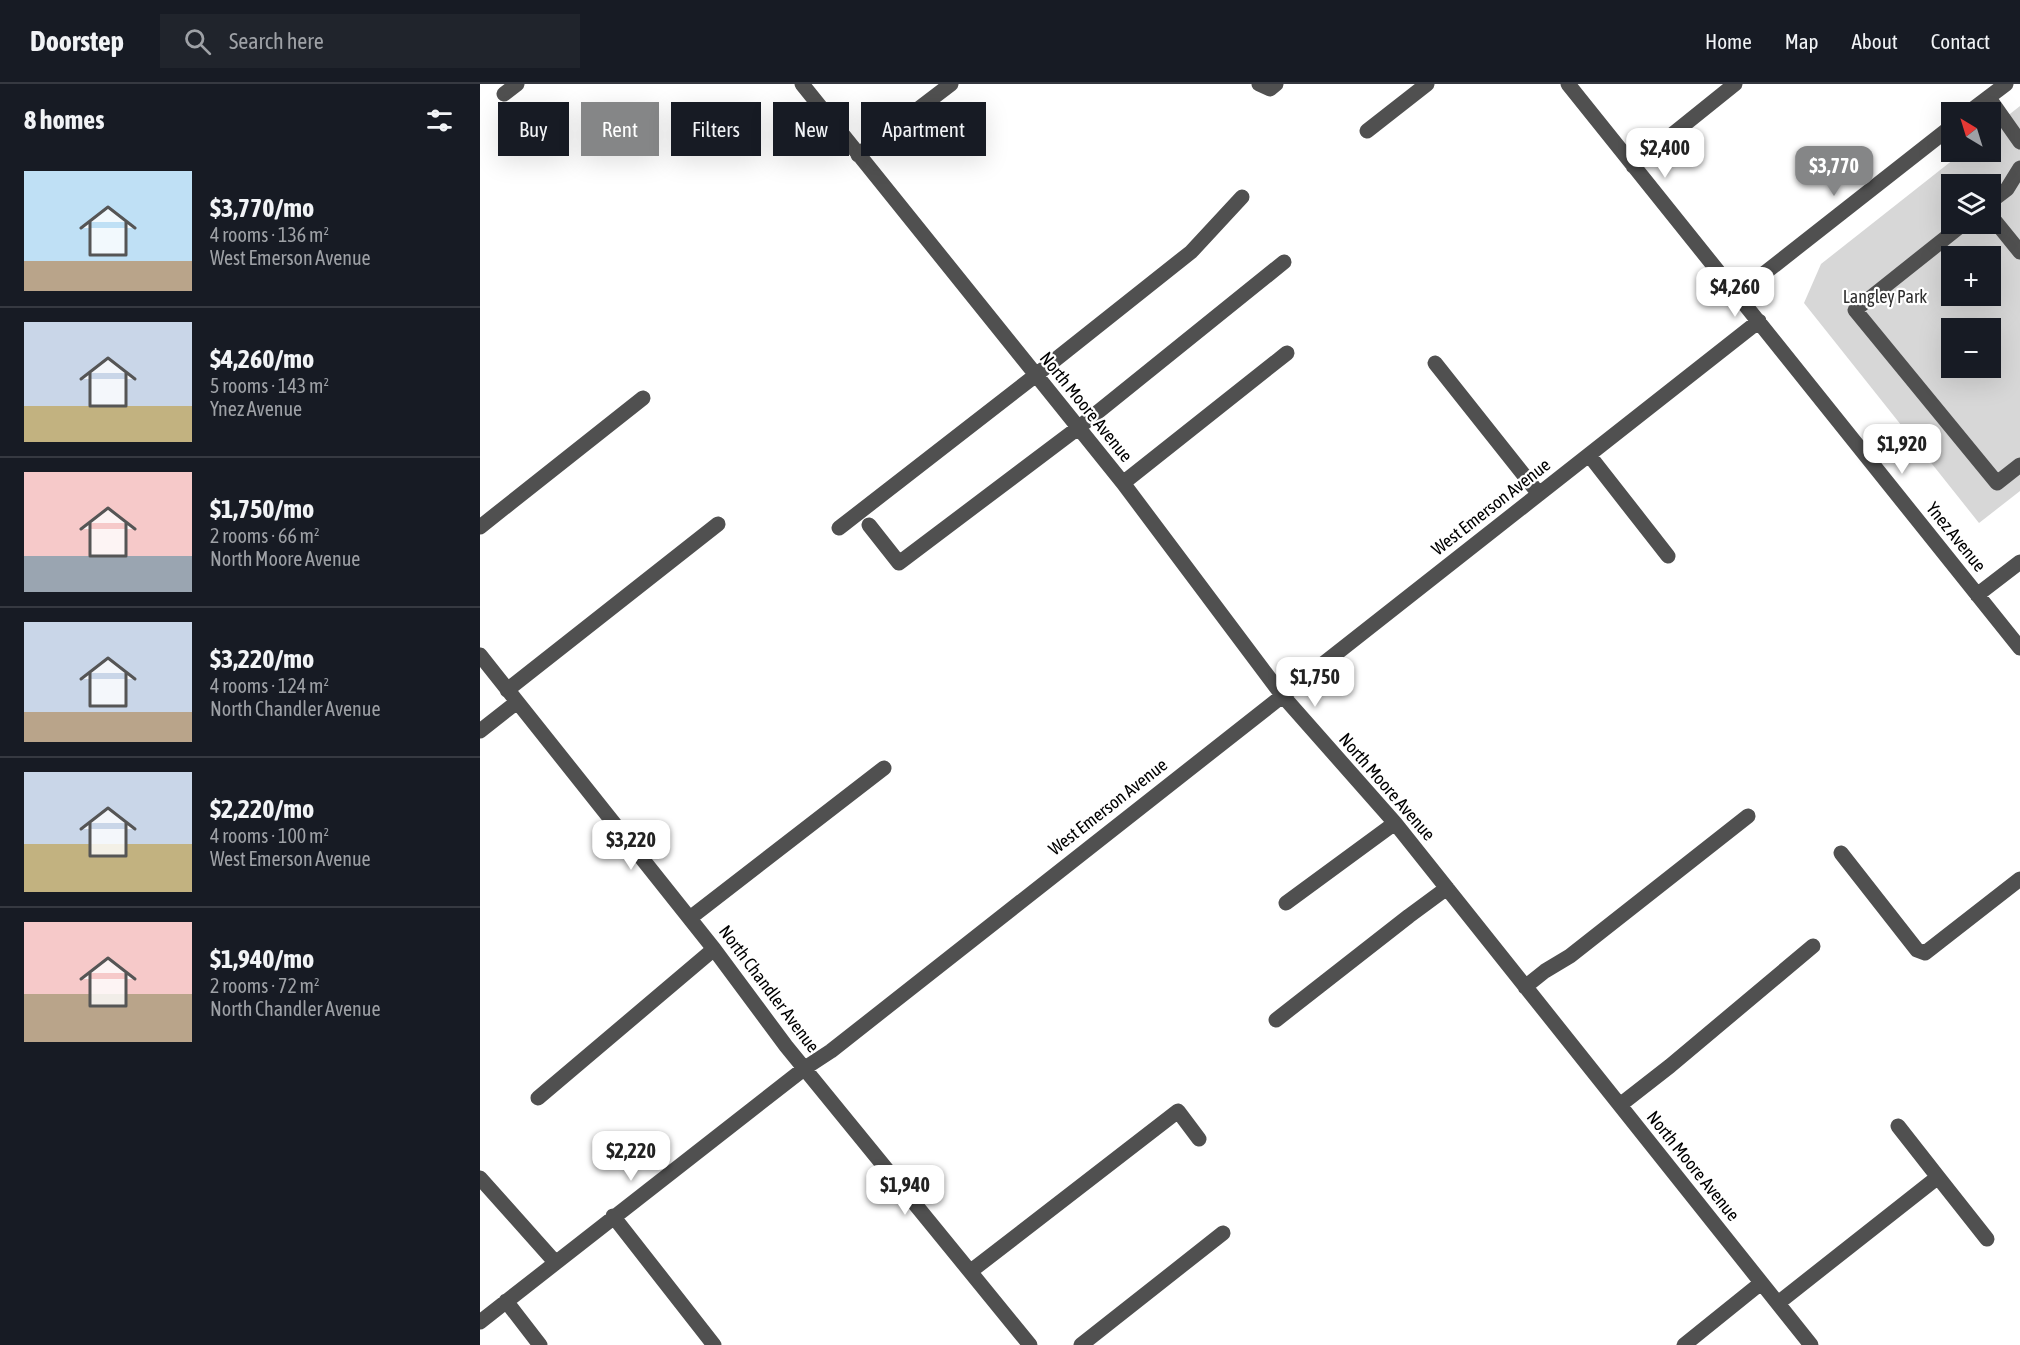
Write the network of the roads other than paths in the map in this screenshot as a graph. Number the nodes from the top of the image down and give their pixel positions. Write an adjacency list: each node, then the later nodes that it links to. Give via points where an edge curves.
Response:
1 (517, 84): 10 (street)
2 (802, 84): 16 (street, North Moore Avenue)
3 (951, 84): 16 (street)
4 (1259, 84): 5 (street, via 1269,89)
5 (1276, 84)
6 (1427, 84): 13 (street)
7 (1569, 84): 17 (street, Ynez Avenue)
8 (1735, 84): 17 (street)
9 (2006, 84): 11 (street)
10 (504, 94)
11 (1989, 98): 12 (street); 15 (street)
12 (1984, 102)
13 (1367, 131)
14 (1941, 135): 25 (street)
15 (2020, 142)
16 (858, 155): 29 (street, North Moore Avenue)
17 (1633, 166): 25 (street, Ynez Avenue)
18 (2020, 168): 19 (street)
19 (2001, 194)
20 (1242, 197): 29 (street, via 1191,252)
21 (2001, 229): 23 (street)
22 (1950, 234): 33 (street, via 1855,310 1997,483)
23 (2020, 252)
24 (1284, 262): 31 (street)
25 (1738, 294): 26 (street, Ynez Avenue)
26 (1759, 321): 32 (street, West Emerson Avenue); 42 (street, Ynez Avenue)
27 (1287, 353): 34 (street)
28 (1435, 363): 35 (street)
29 (1036, 375): 31 (street, North Moore Avenue); 39 (street)
30 (643, 398): 38 (street)
31 (1078, 428): 34 (street, North Moore Avenue); 37 (street, via 899,563)
32 (1589, 455): 35 (street, West Emerson Avenue); 40 (street)
33 (2020, 465)
34 (1123, 483): 46 (street, North Moore Avenue)
35 (1539, 494): 46 (street, West Emerson Avenue)
36 (718, 524): 45 (street)
37 (869, 525)
38 (480, 527)
39 (839, 528)
40 (1668, 556)
41 (2020, 562): 42 (street)
42 (1977, 595): 43 (street, Ynez Avenue)
43 (2020, 648)
44 (480, 656): 45 (street, North Chandler Avenue)
45 (507, 690): 47 (street, North Chandler Avenue)
46 (1282, 695): 51 (street, North Moore Avenue); 61 (street, West Emerson Avenue)
47 (517, 702): 48 (street); 56 (street, North Chandler Avenue)
48 (480, 731)
49 (884, 768): 56 (street)
50 (1748, 816): 59 (street)
51 (1395, 823): 54 (street, North Moore Avenue); 55 (street)
52 (1841, 853): 53 (street, via 1917,950 1925,953)
53 (2020, 879)
54 (1447, 888): 59 (street, North Moore Avenue); 60 (street)
55 (1286, 903)
56 (690, 918): 58 (street, North Chandler Avenue)
57 (1813, 946): 63 (street)
58 (714, 949): 61 (street, North Chandler Avenue); 62 (street)
59 (1525, 987): 63 (street, North Moore Avenue)
60 (1276, 1020)
61 (805, 1068): 68 (street, West Emerson Avenue); 72 (street, North Chandler Avenue)
62 (538, 1098)
63 (1620, 1105): 73 (street, North Moore Avenue)
64 (1898, 1126): 66 (street)
65 (1199, 1139): 72 (street, via 1178,1111)
66 (1938, 1177): 70 (street); 75 (street)
67 (480, 1178): 71 (street)
68 (613, 1216): 71 (street, West Emerson Avenue); 78 (street)
69 (1223, 1233): 80 (street)
70 (1987, 1239)
71 (555, 1262): 74 (street, West Emerson Avenue)
72 (971, 1271): 79 (street, North Chandler Avenue)
73 (1761, 1283): 75 (street, North Moore Avenue); 81 (street)
74 (506, 1301): 76 (street, West Emerson Avenue); 77 (street)
75 (1778, 1303): 82 (street, North Moore Avenue)
76 (480, 1322)
77 (540, 1345)
78 (714, 1345)
79 (1030, 1345)
80 (1081, 1345)
81 (1684, 1345)
82 (1811, 1345)

